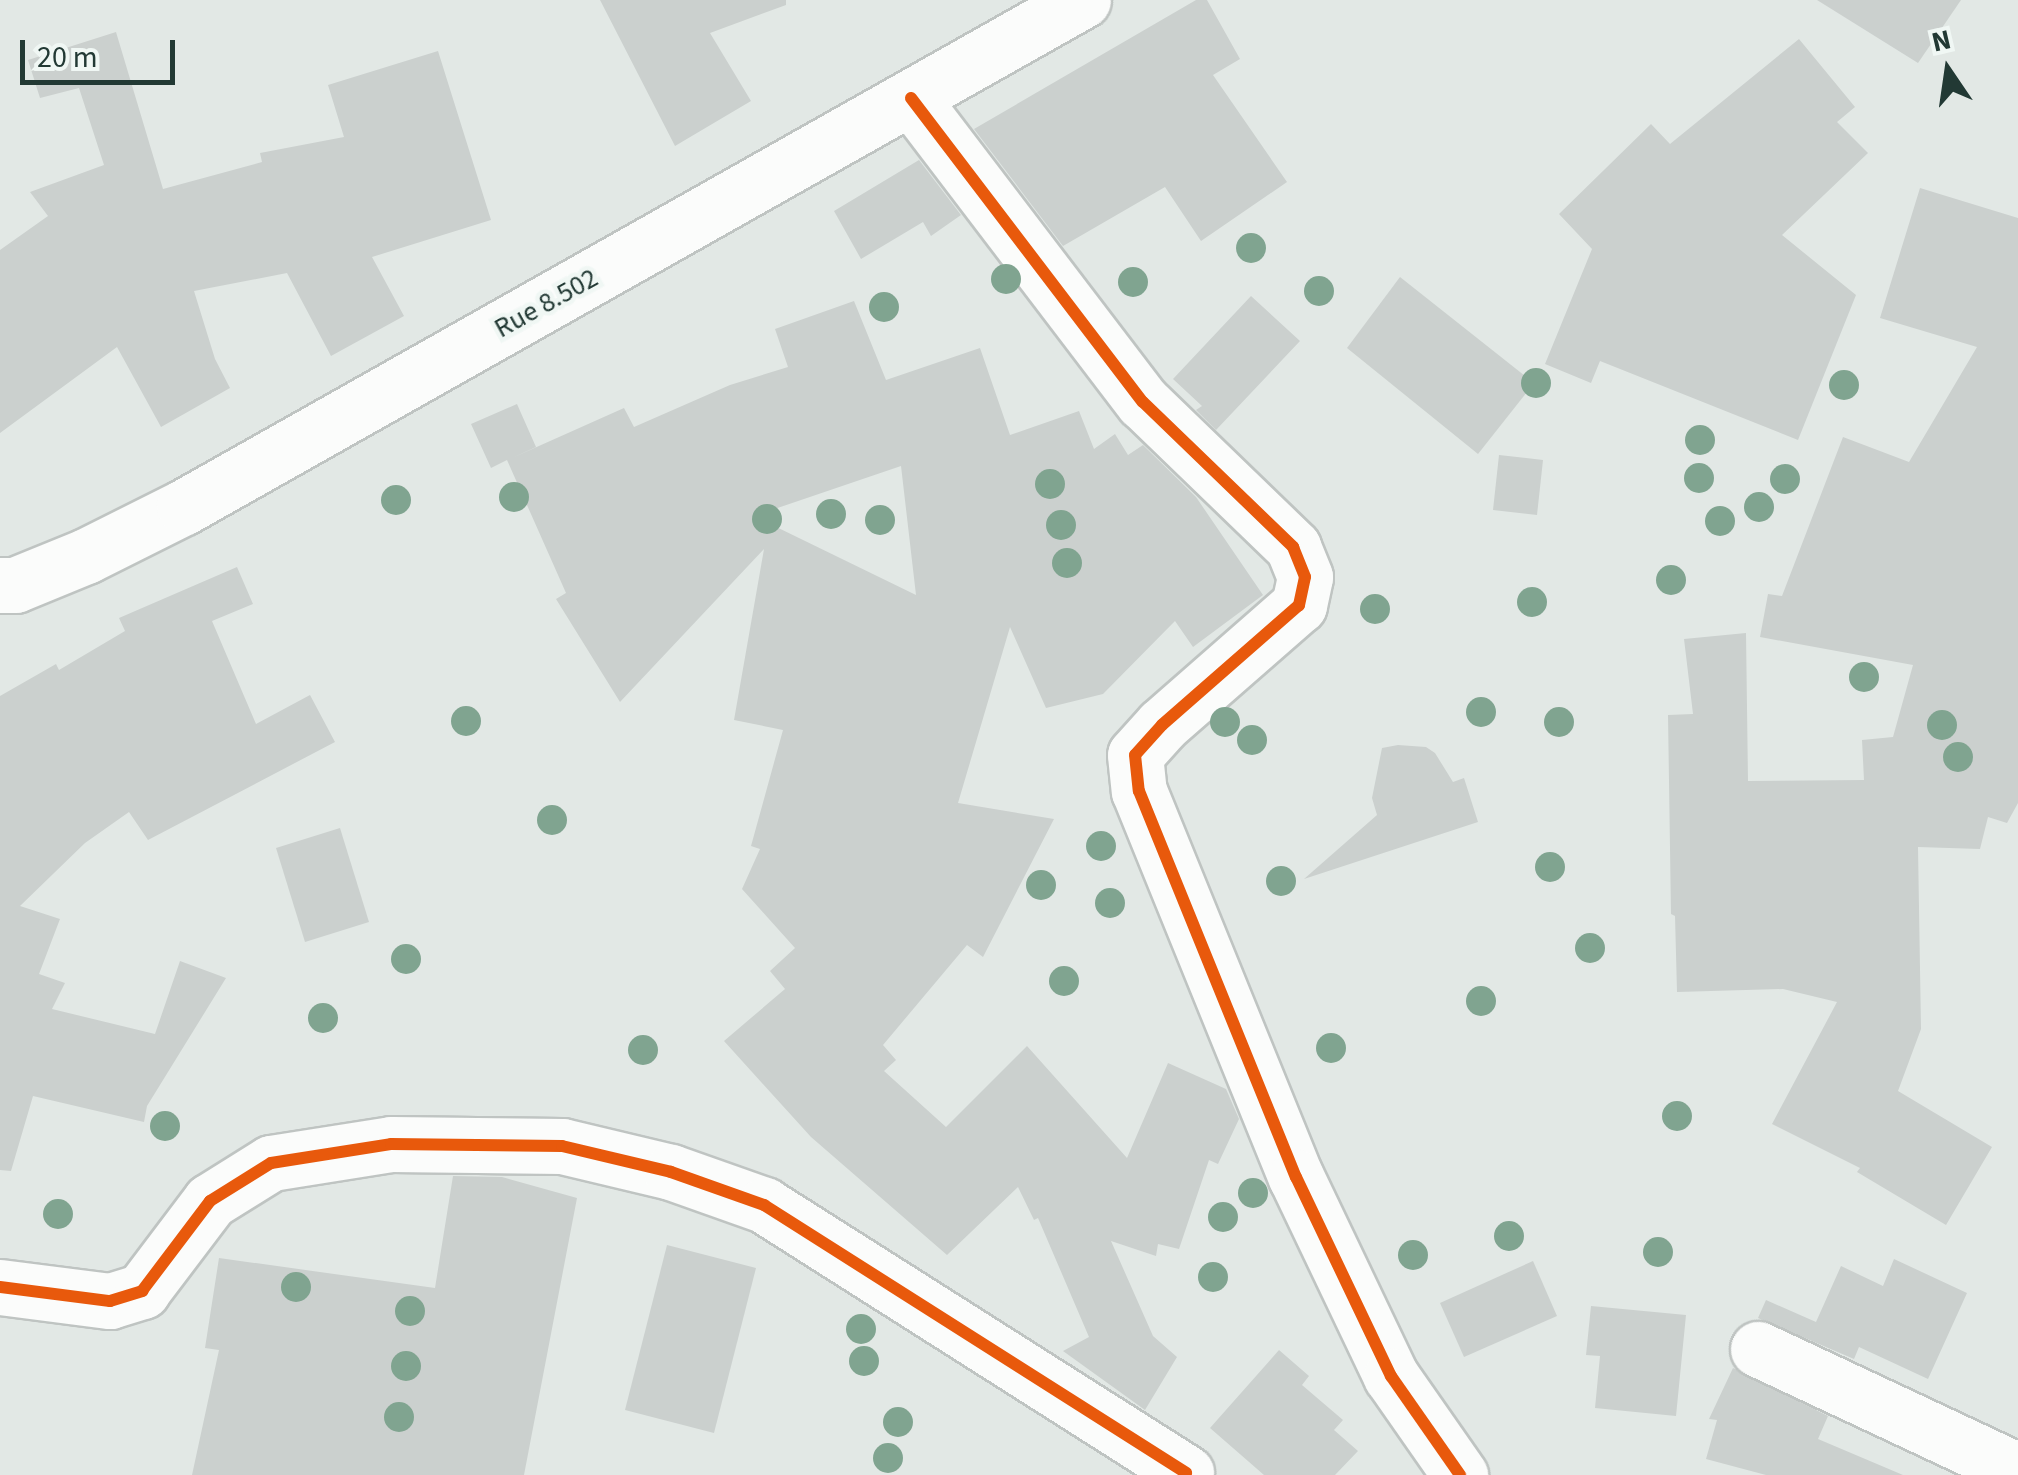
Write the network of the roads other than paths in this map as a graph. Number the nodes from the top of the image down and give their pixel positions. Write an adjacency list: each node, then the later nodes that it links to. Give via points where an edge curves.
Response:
1 (1083, 0): 2 (street, Rue 8.502)
2 (910, 98): 3 (street, Rue 8.502, via 184,507); 8 (street, via 1142,402 1293,547 1306,577 1299,605 1135,755 1139,790 1296,1177 1391,1376)
3 (5, 588)
4 (0, 1287): 7 (street, via 110,1302 142,1291 210,1201 271,1163 391,1144 562,1146 671,1172 764,1205)
5 (1758, 1350): 6 (street)
6 (2018, 1470)
7 (1186, 1473)
8 (1460, 1475)

